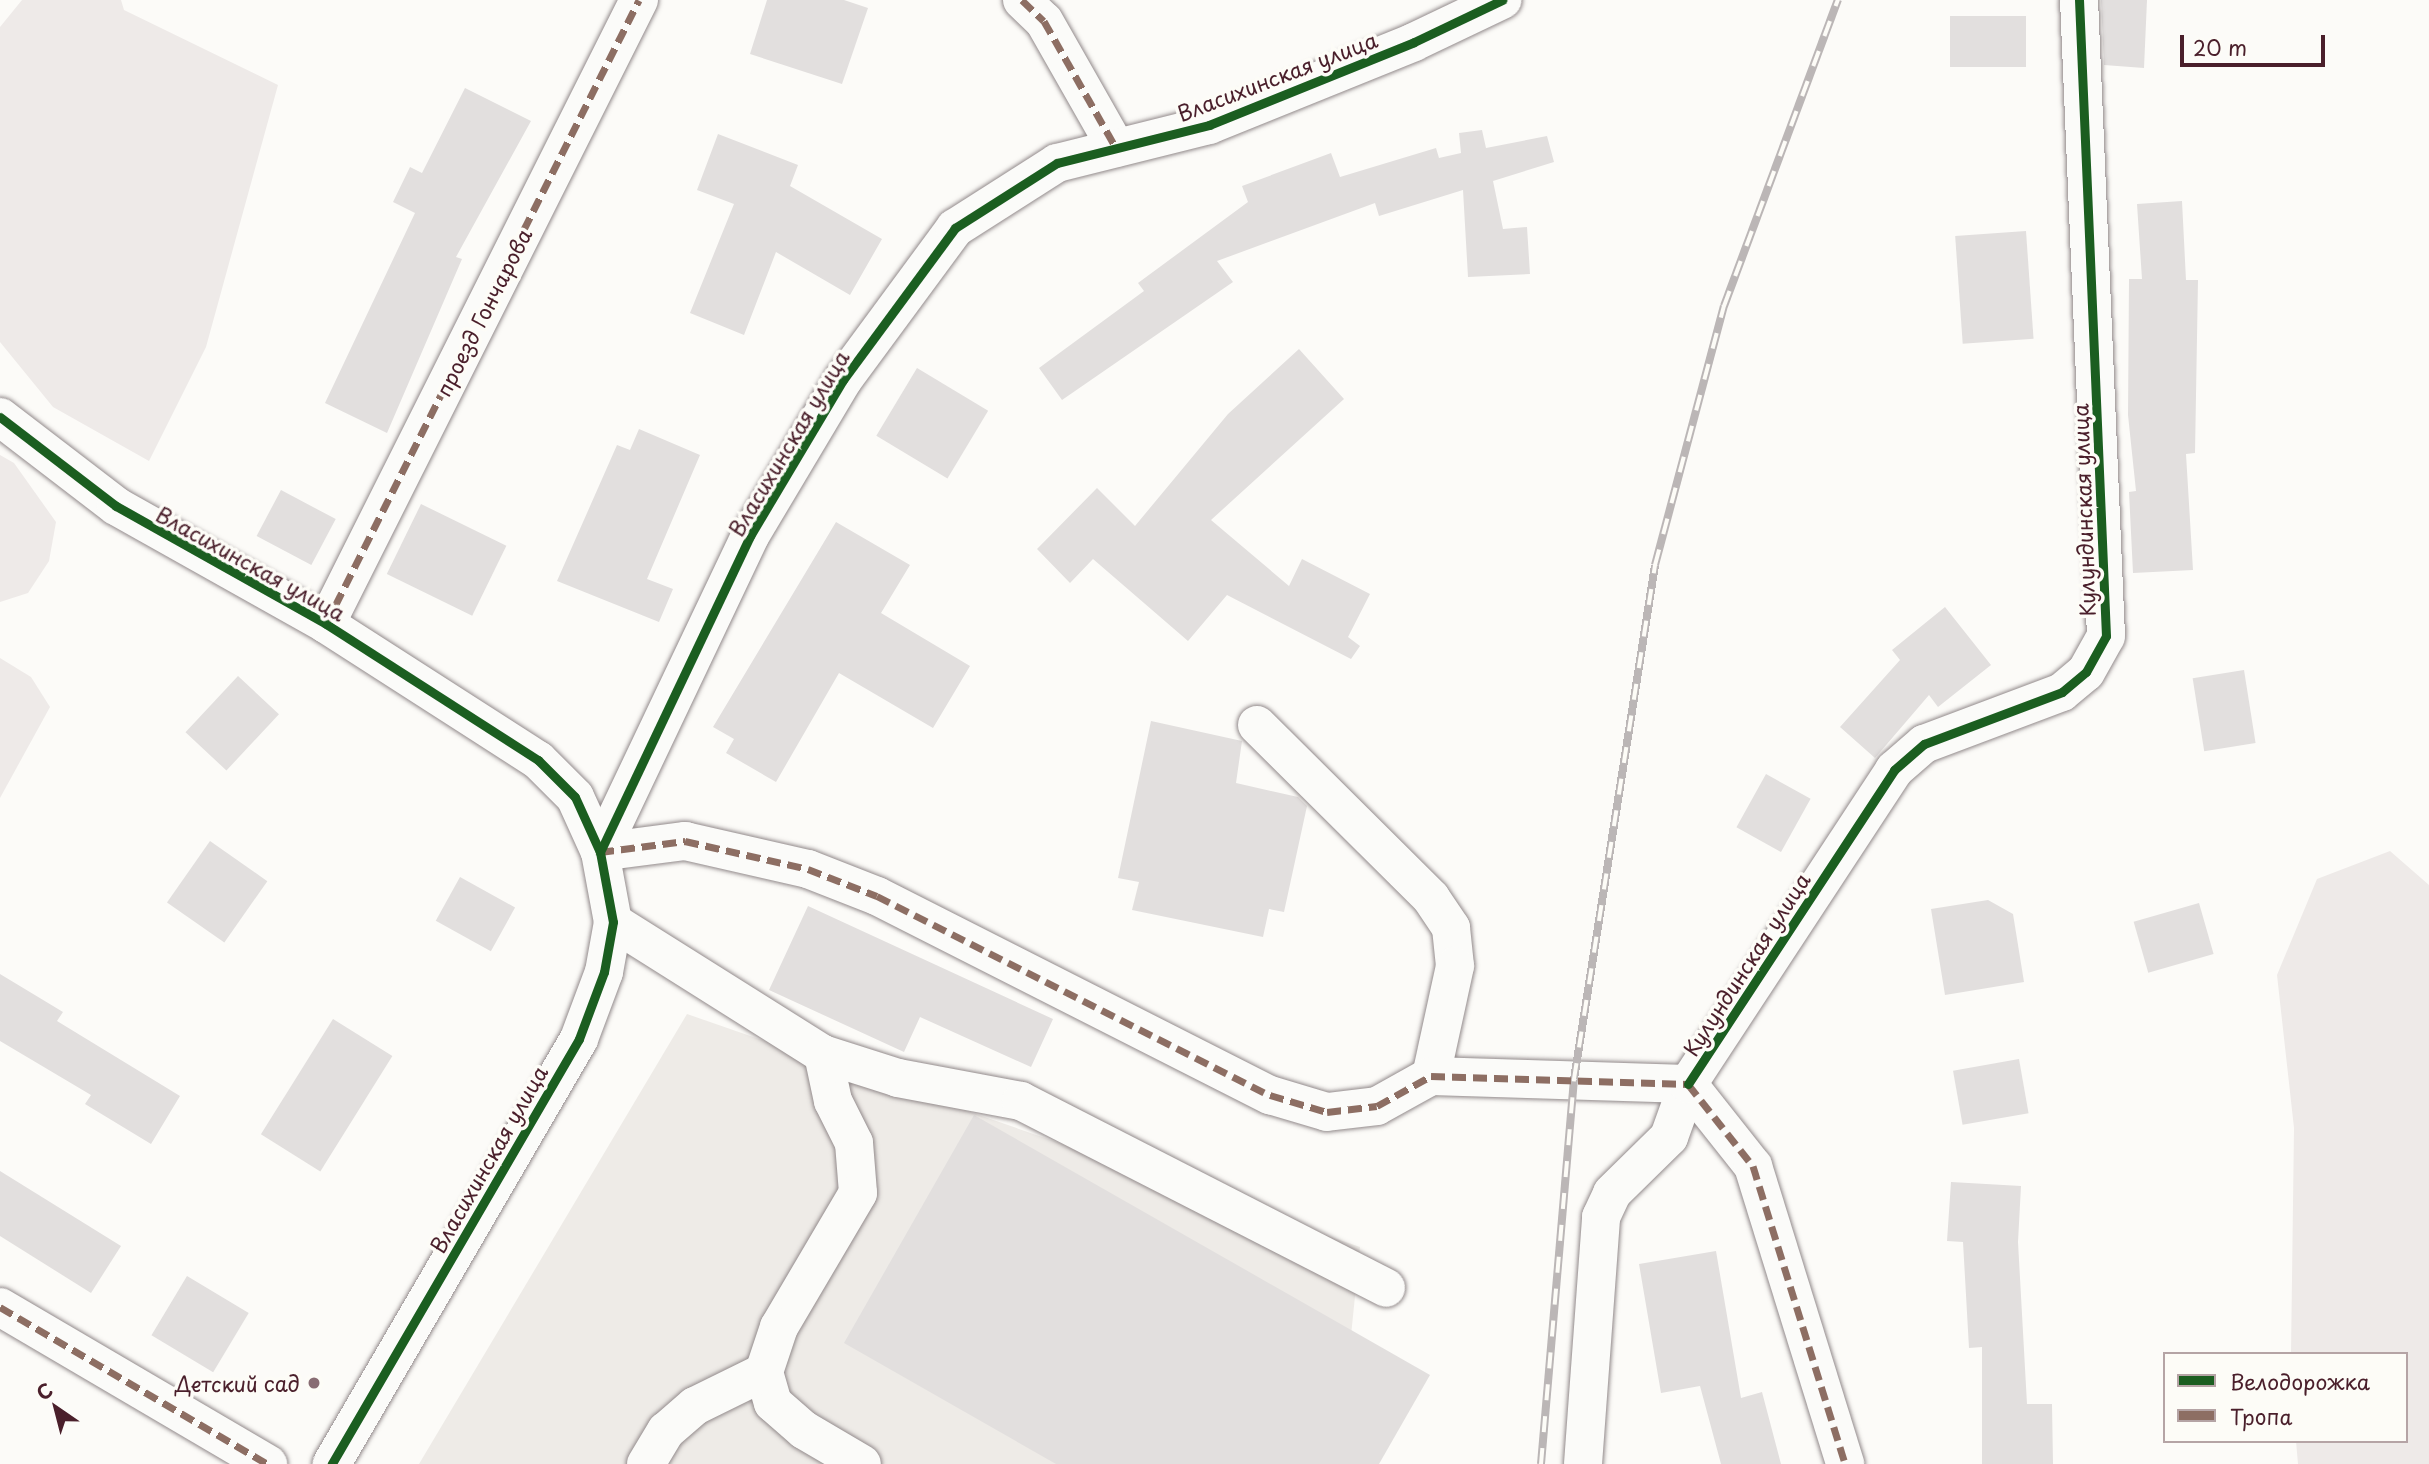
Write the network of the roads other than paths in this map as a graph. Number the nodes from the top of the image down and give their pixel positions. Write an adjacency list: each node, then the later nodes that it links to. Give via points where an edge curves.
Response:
1 (639, 0): 7 (street, проезд Гончарова)
2 (1022, 0): 5 (street, via 1044,21)
3 (1502, 0): 5 (street, Власихинская улица, via 1415,42 1209,125)
4 (2080, 0): 13 (street, Кулундинская улица, via 2106,636 2086,672 2062,692 1924,744 1894,770)
5 (1116, 148): 9 (street, Власихинская улица, via 1057,163 955,228 842,380 750,536)
6 (0, 417): 7 (street, Власихинская улица, via 116,506)
7 (326, 625): 9 (street, Власихинская улица, via 538,760 575,797)
8 (1257, 725): 12 (street, via 1431,898 1451,928 1455,967)
9 (600, 852): 10 (street, Власихинская улица); 12 (street, via 685,841 808,869 877,895 1269,1095 1327,1112 1377,1106)
10 (613, 922): 11 (street); 18 (street, Власихинская улица, via 604,972 579,1039)
11 (823, 1054): 14 (street, via 898,1078 1021,1101); 16 (street, via 833,1101 854,1143 859,1193 779,1326)
12 (1431, 1076): 13 (street)
13 (1688, 1084): 21 (street, via 1668,1137 1612,1193 1601,1217); 22 (street, Кулундинская улица, via 1753,1166)
14 (1386, 1288)
15 (0, 1307): 17 (street)
16 (765, 1372): 19 (street, via 695,1406 666,1431); 20 (street, via 773,1404 804,1430)
17 (268, 1464)
18 (332, 1464)
19 (646, 1464)
20 (862, 1464)
21 (1583, 1464)
22 (1845, 1464)

